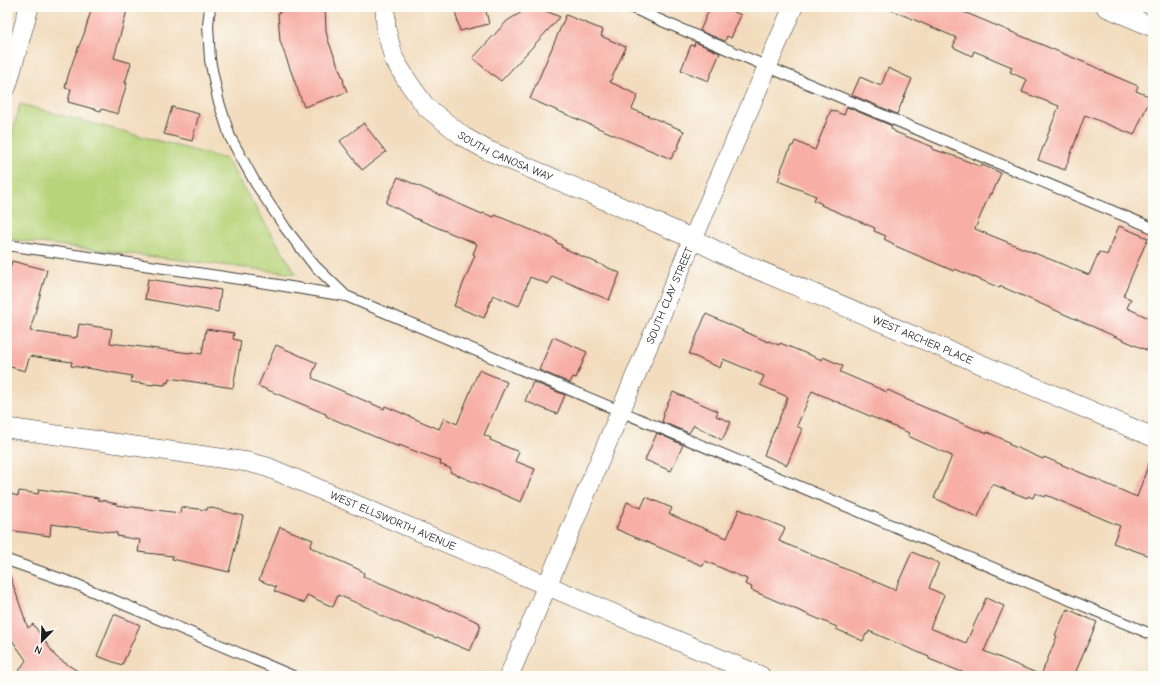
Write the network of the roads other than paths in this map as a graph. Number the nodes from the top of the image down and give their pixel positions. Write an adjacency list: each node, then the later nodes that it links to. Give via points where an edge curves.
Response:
1 (29, 7): 9 (street)
2 (210, 7): 13 (lane, via 210,60 218,99 230,137 256,184 286,229 314,265)
3 (384, 7): 11 (street, SOUTH CANOSA WAY, via 386,29 394,59 426,107 437,117 487,150)
4 (630, 7): 8 (lane)
5 (793, 7): 8 (street, SOUTH CLAY STREET)
6 (1106, 7): 7 (street)
7 (1153, 27)
8 (768, 66): 10 (lane); 11 (street, SOUTH CLAY STREET)
9 (7, 86)
10 (1153, 228)
11 (693, 239): 14 (street, SOUTH CLAY STREET); 16 (street, WEST ARCHER PLACE, via 737,261)
12 (7, 245): 13 (lane)
13 (346, 296): 14 (lane)
14 (621, 411): 18 (street, SOUTH CLAY STREET); 19 (lane)
15 (7, 428): 18 (street, WEST ELLSWORTH AVENUE, via 248,462 267,467)
16 (1153, 437)
17 (7, 560): 20 (lane, via 78,585)
18 (548, 585): 21 (street, SOUTH CLAY STREET); 22 (street, WEST ELLSWORTH AVENUE)
19 (1153, 635)
20 (293, 676)
21 (509, 676)
22 (761, 676)

